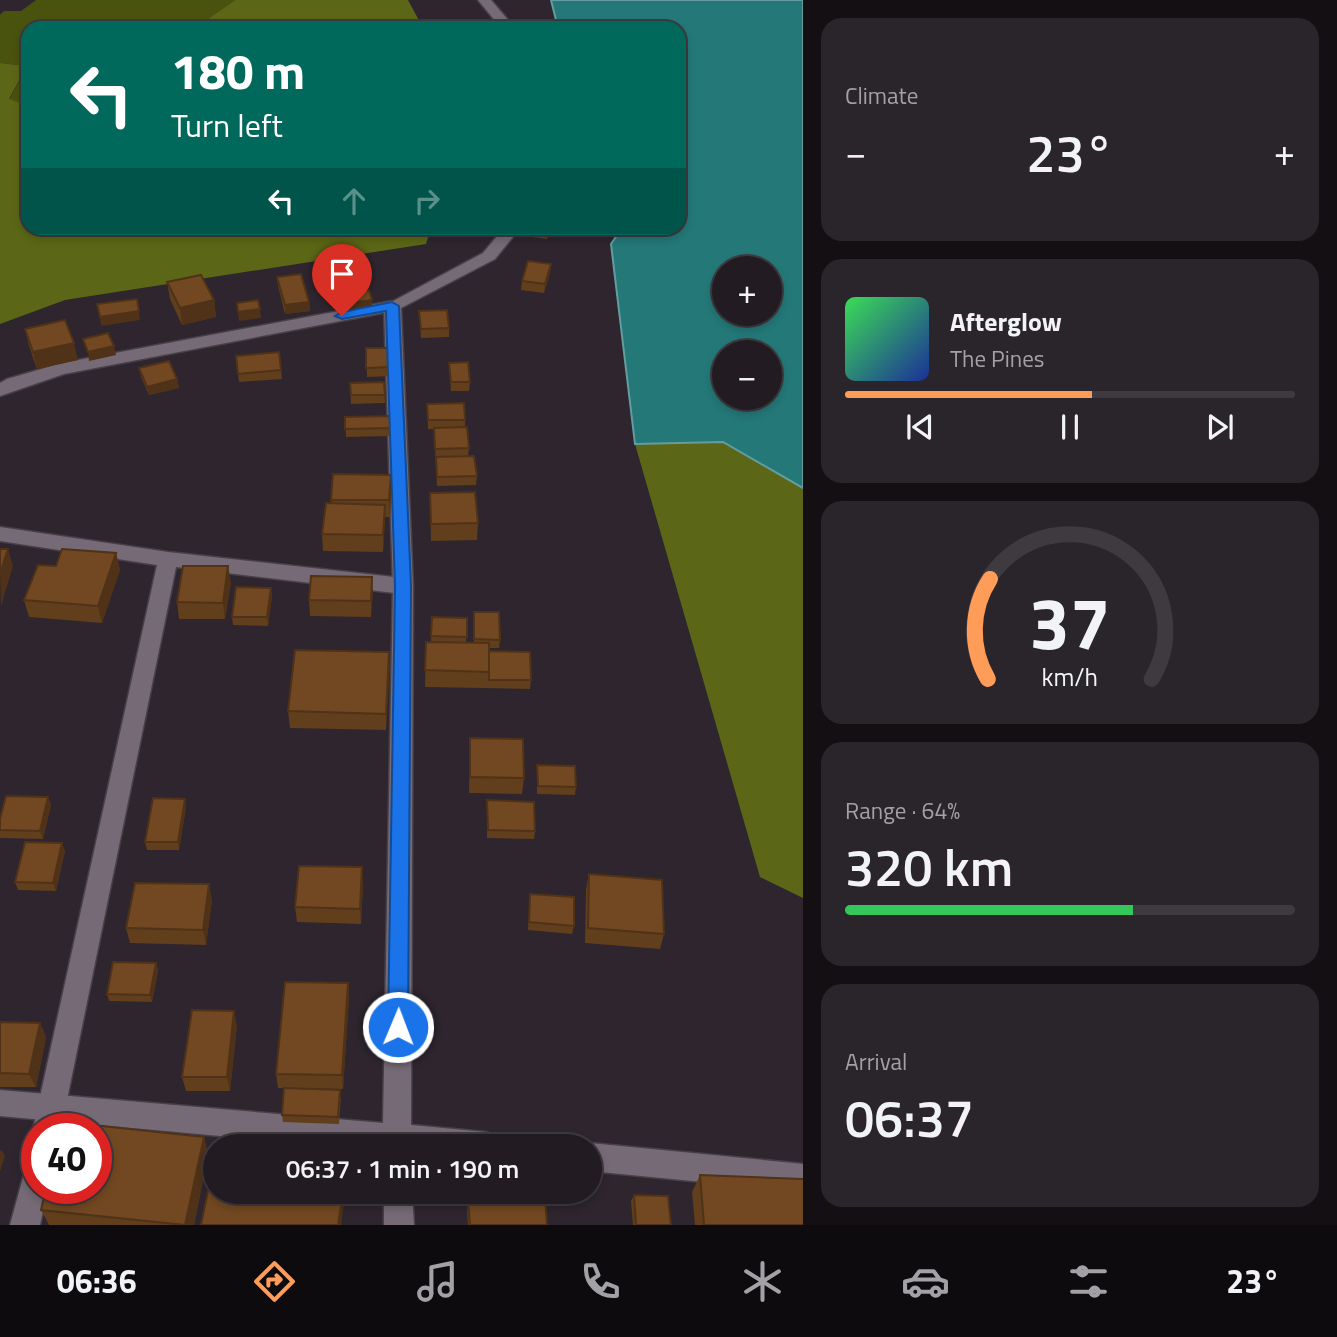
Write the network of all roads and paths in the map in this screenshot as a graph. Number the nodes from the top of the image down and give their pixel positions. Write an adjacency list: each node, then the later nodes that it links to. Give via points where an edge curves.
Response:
1 (484, 0): 2 (street)
2 (502, 21)
3 (506, 235): 4 (street, via 489,256)
4 (392, 306): 5 (street, via 62,369); 8 (street)
5 (0, 390)
6 (0, 534): 7 (street)
7 (168, 559): 8 (street); 11 (street)
8 (403, 586): 14 (street)
9 (0, 1103): 10 (street)
10 (33, 1113)
11 (50, 1113)
12 (112, 1122): 13 (street)
13 (281, 1134)
14 (397, 1134)
15 (602, 1158): 16 (street)
16 (803, 1178)
17 (30, 1204): 19 (street)
18 (398, 1204): 20 (street)
19 (25, 1225)
20 (399, 1225)

